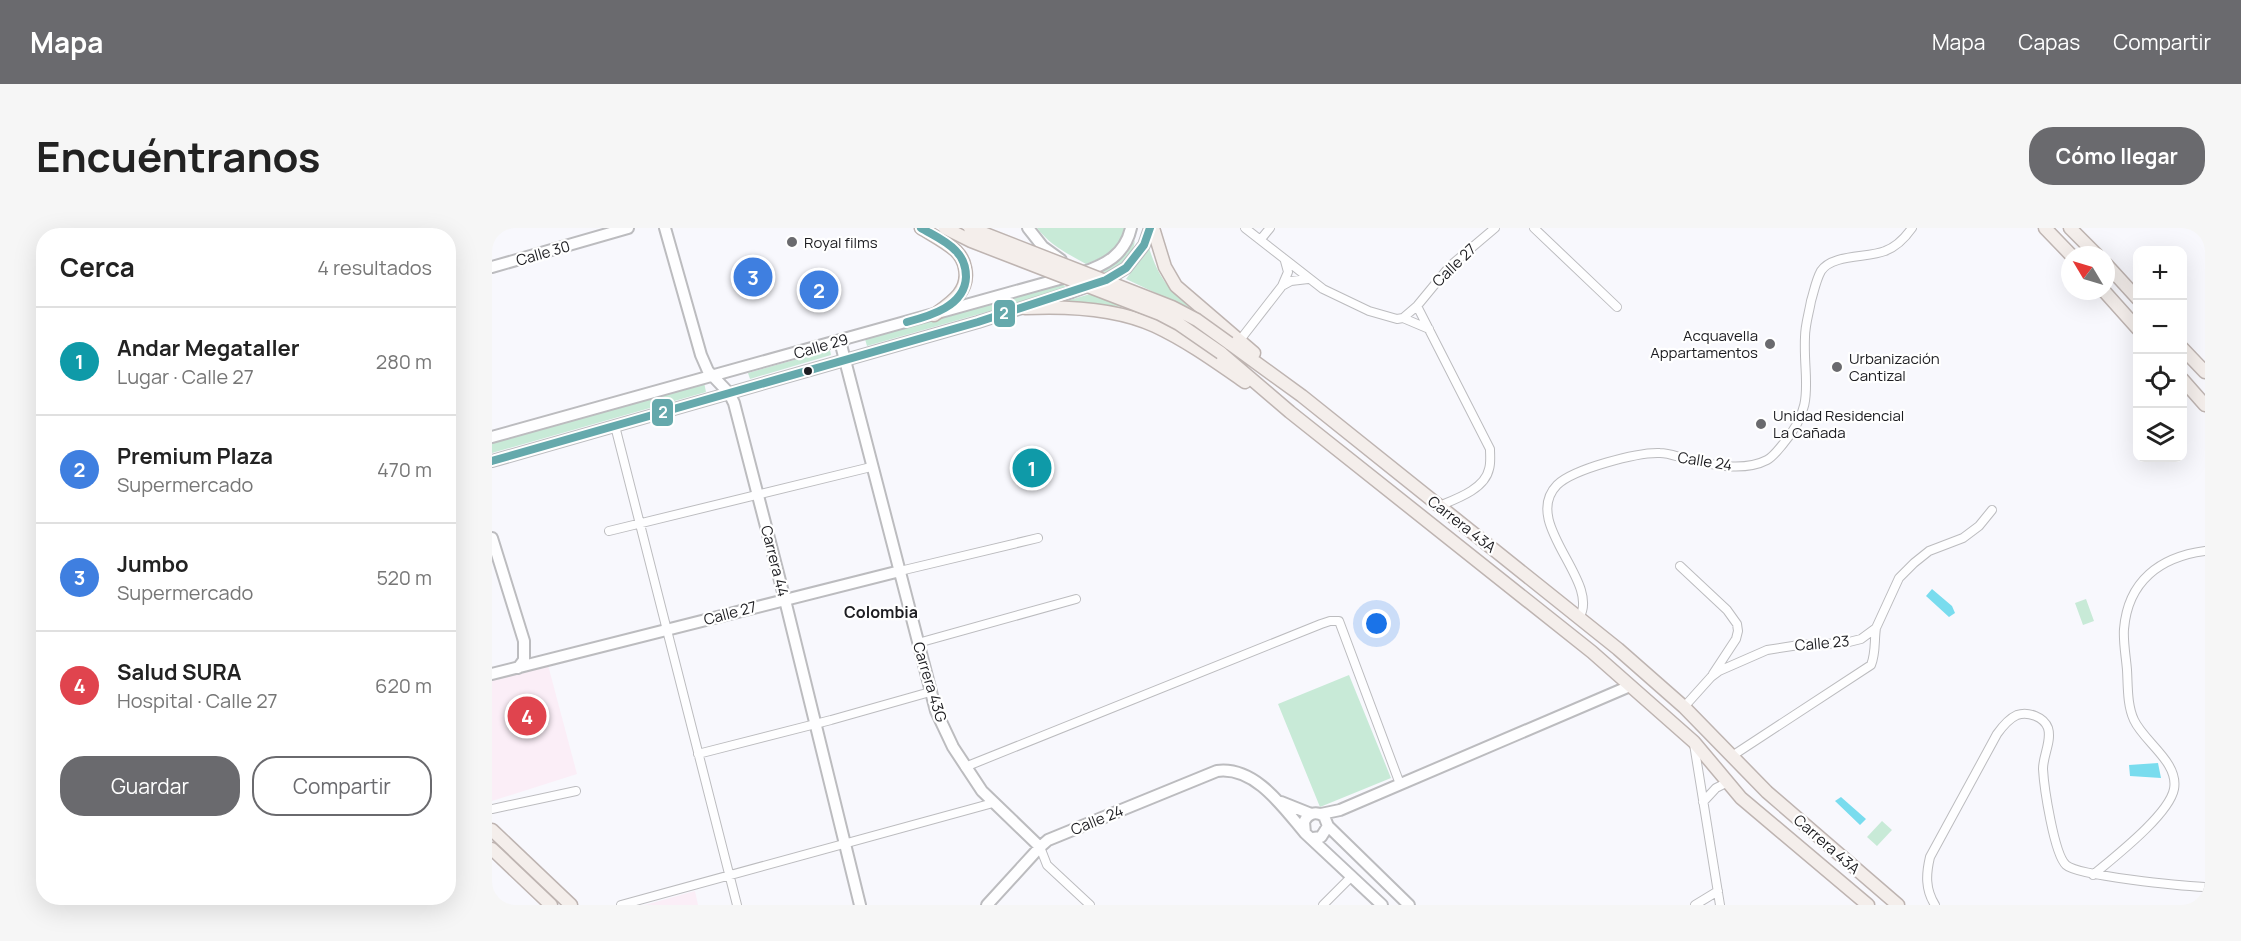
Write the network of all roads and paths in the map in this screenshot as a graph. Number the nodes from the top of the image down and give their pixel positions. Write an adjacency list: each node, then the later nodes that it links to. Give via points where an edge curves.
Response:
1 (628, 228): 20 (street, Calle 30)
2 (665, 228): 39 (street, Carrera 44, via 701,355)
3 (921, 228): 30 (main road, via 956,251 966,276 959,295)
4 (945, 228): 35 (main road, Carrera 43A, bridge)
5 (970, 228): 21 (main road, Carrera 43A, bridge)
6 (1028, 228): 21 (street, bridge, via 1043,247)
7 (1131, 228): 30 (street, Calle 29, via 1120,252 1094,269)
8 (1151, 228): 29 (street, Calle 29, via 1139,253 1117,274); 35 (main road, via 1176,286)
9 (1245, 228): 16 (street)
10 (1270, 228): 16 (street)
11 (1495, 228): 27 (street, Calle 27, via 1450,266)
12 (1534, 228): 28 (street)
13 (1912, 228): 60 (street, Calle 24, via 1901,242 1885,251 1836,261 1822,269 1805,337 1807,398 1788,438 1770,459 1754,466 1741,466 1662,453 1645,454 1593,467 1559,483 1547,499 1546,509 1576,576 1584,605)
14 (2044, 228): 17 (main road)
15 (2070, 228): 18 (main road)
16 (1261, 239): 19 (street)
17 (2061, 246)
18 (2088, 246)
19 (1284, 260): 23 (street); 24 (street, via 1288,272)
20 (492, 267)
21 (1074, 268): 35 (main road, Carrera 43A, bridge, via 1185,313)
22 (2115, 274): 25 (main road)
23 (1308, 279): 24 (street); 31 (street, via 1369,311)
24 (1282, 286): 35 (street)
25 (2133, 294)
26 (2112, 300): 32 (main road)
27 (1417, 306): 31 (street, Calle 27); 33 (street)
28 (1617, 307)
29 (1025, 308): 37 (street, Calle 29); 43 (main road, via 1090,310 1154,325)
30 (934, 315): 34 (street, Calle 29)
31 (1402, 318): 33 (street)
32 (2133, 323)
33 (1429, 329): 49 (street, via 1490,449 1489,470 1482,483)
34 (840, 341): 37 (street, Carrera 43G); 39 (street, Calle 29)
35 (1230, 345): 43 (main road, Carrera 43A); 49 (main road, Carrera 43A, via 1302,396)
36 (2187, 353): 38 (main road)
37 (845, 360): 41 (street, Calle 29); 47 (street, Carrera 43G)
38 (2205, 372)
39 (713, 376): 41 (street, Carrera 44); 45 (street, Calle 29)
40 (2187, 385): 42 (main road)
41 (729, 393): 44 (street, Calle 29); 48 (street, Carrera 44)
42 (2205, 405)
43 (1290, 412): 71 (main road, Carrera 43A)
44 (615, 426): 46 (street, Calle 29); 51 (street)
45 (492, 437)
46 (492, 461)
47 (872, 467): 48 (street); 57 (street, Carrera 43G)
48 (759, 494): 51 (street); 59 (street, Carrera 44)
49 (1439, 506): 60 (main road, Carrera 43A)
50 (1992, 510): 61 (street, Calle 23, via 1963,538 1929,551 1914,562 1899,578)
51 (640, 524): 52 (street); 62 (street)
52 (609, 531)
53 (492, 538): 68 (street, via 524,641 524,660)
54 (1038, 538): 57 (street, Calle 27)
55 (2205, 551): 92 (street, via 2167,561 2140,582 2129,603 2124,630 2133,718 2167,762 2175,782 2171,798 2161,811)
56 (1680, 566): 66 (street, via 1737,624)
57 (900, 571): 59 (street, Calle 27); 64 (street, Carrera 43G)
58 (1076, 599): 64 (street)
59 (785, 600): 62 (street, Calle 27); 74 (street, Carrera 44)
60 (1579, 618): 73 (main road, Carrera 43A)
61 (1876, 628): 63 (street, Calle 23); 65 (street)
62 (667, 630): 68 (street, Calle 27); 76 (street)
63 (1861, 639): 65 (street); 67 (street, Calle 23, via 1767,650)
64 (918, 644): 72 (street, Carrera 43G)
65 (1873, 645): 77 (street, via 1871,665)
66 (1731, 648): 67 (street); 70 (street)
67 (1734, 663): 70 (street, Calle 23)
68 (518, 668): 69 (street, Calle 27)
69 (492, 674)
70 (1711, 677): 73 (street, Calle 23)
71 (1630, 686): 75 (main road, Carrera 43A); 80 (street)
72 (930, 693): 74 (street); 78 (street, Carrera 43G)
73 (1684, 707): 77 (main road, Carrera 43A)
74 (816, 724): 76 (street); 89 (street, Carrera 44)
75 (1694, 742): 79 (main road, Carrera 43A); 83 (street)
76 (698, 754): 93 (street)
77 (1732, 756): 110 (main road, Carrera 43A, via 1809,830)
78 (965, 767): 80 (street, via 1321,624 1339,621); 84 (street, Carrera 43G)
79 (1726, 783): 83 (street); 109 (main road, Carrera 43A)
80 (1400, 784): 86 (street)
81 (576, 790): 85 (street)
82 (1278, 800): 86 (street); 88 (street); 90 (street, Calle 24, via 1243,774 1230,769 1217,771 1056,836)
83 (1702, 802): 96 (street)
84 (993, 803): 89 (street); 90 (street, Carrera 43G)
85 (492, 808)
86 (1322, 819): 88 (street, via 1304,822); 88 (street, via 1325,834 1317,838); 106 (street)
87 (492, 830): 98 (main road)
88 (1309, 835): 94 (street)
89 (845, 845): 93 (street); 101 (street, Carrera 44)
90 (1040, 847): 102 (street, Calle 24); 103 (street, Carrera 43G, via 1047,865)
91 (492, 849): 97 (main road)
92 (2093, 875): 95 (street); 111 (street, via 2069,868 2061,860 2043,768 2048,730 2039,718 2018,715 1997,734 1930,856 1927,889)
93 (729, 876): 99 (street); 100 (street)
94 (1352, 876): 104 (street); 105 (street)
95 (2205, 887)
96 (1718, 891): 107 (street); 108 (street)
97 (551, 905)
98 (571, 905)
99 (621, 905)
100 (737, 905)
101 (860, 905)
102 (987, 905)
103 (1090, 905)
104 (1323, 905)
105 (1382, 905)
106 (1409, 905)
107 (1695, 905)
108 (1720, 905)
109 (1868, 905)
110 (1898, 905)
111 (1935, 905)

